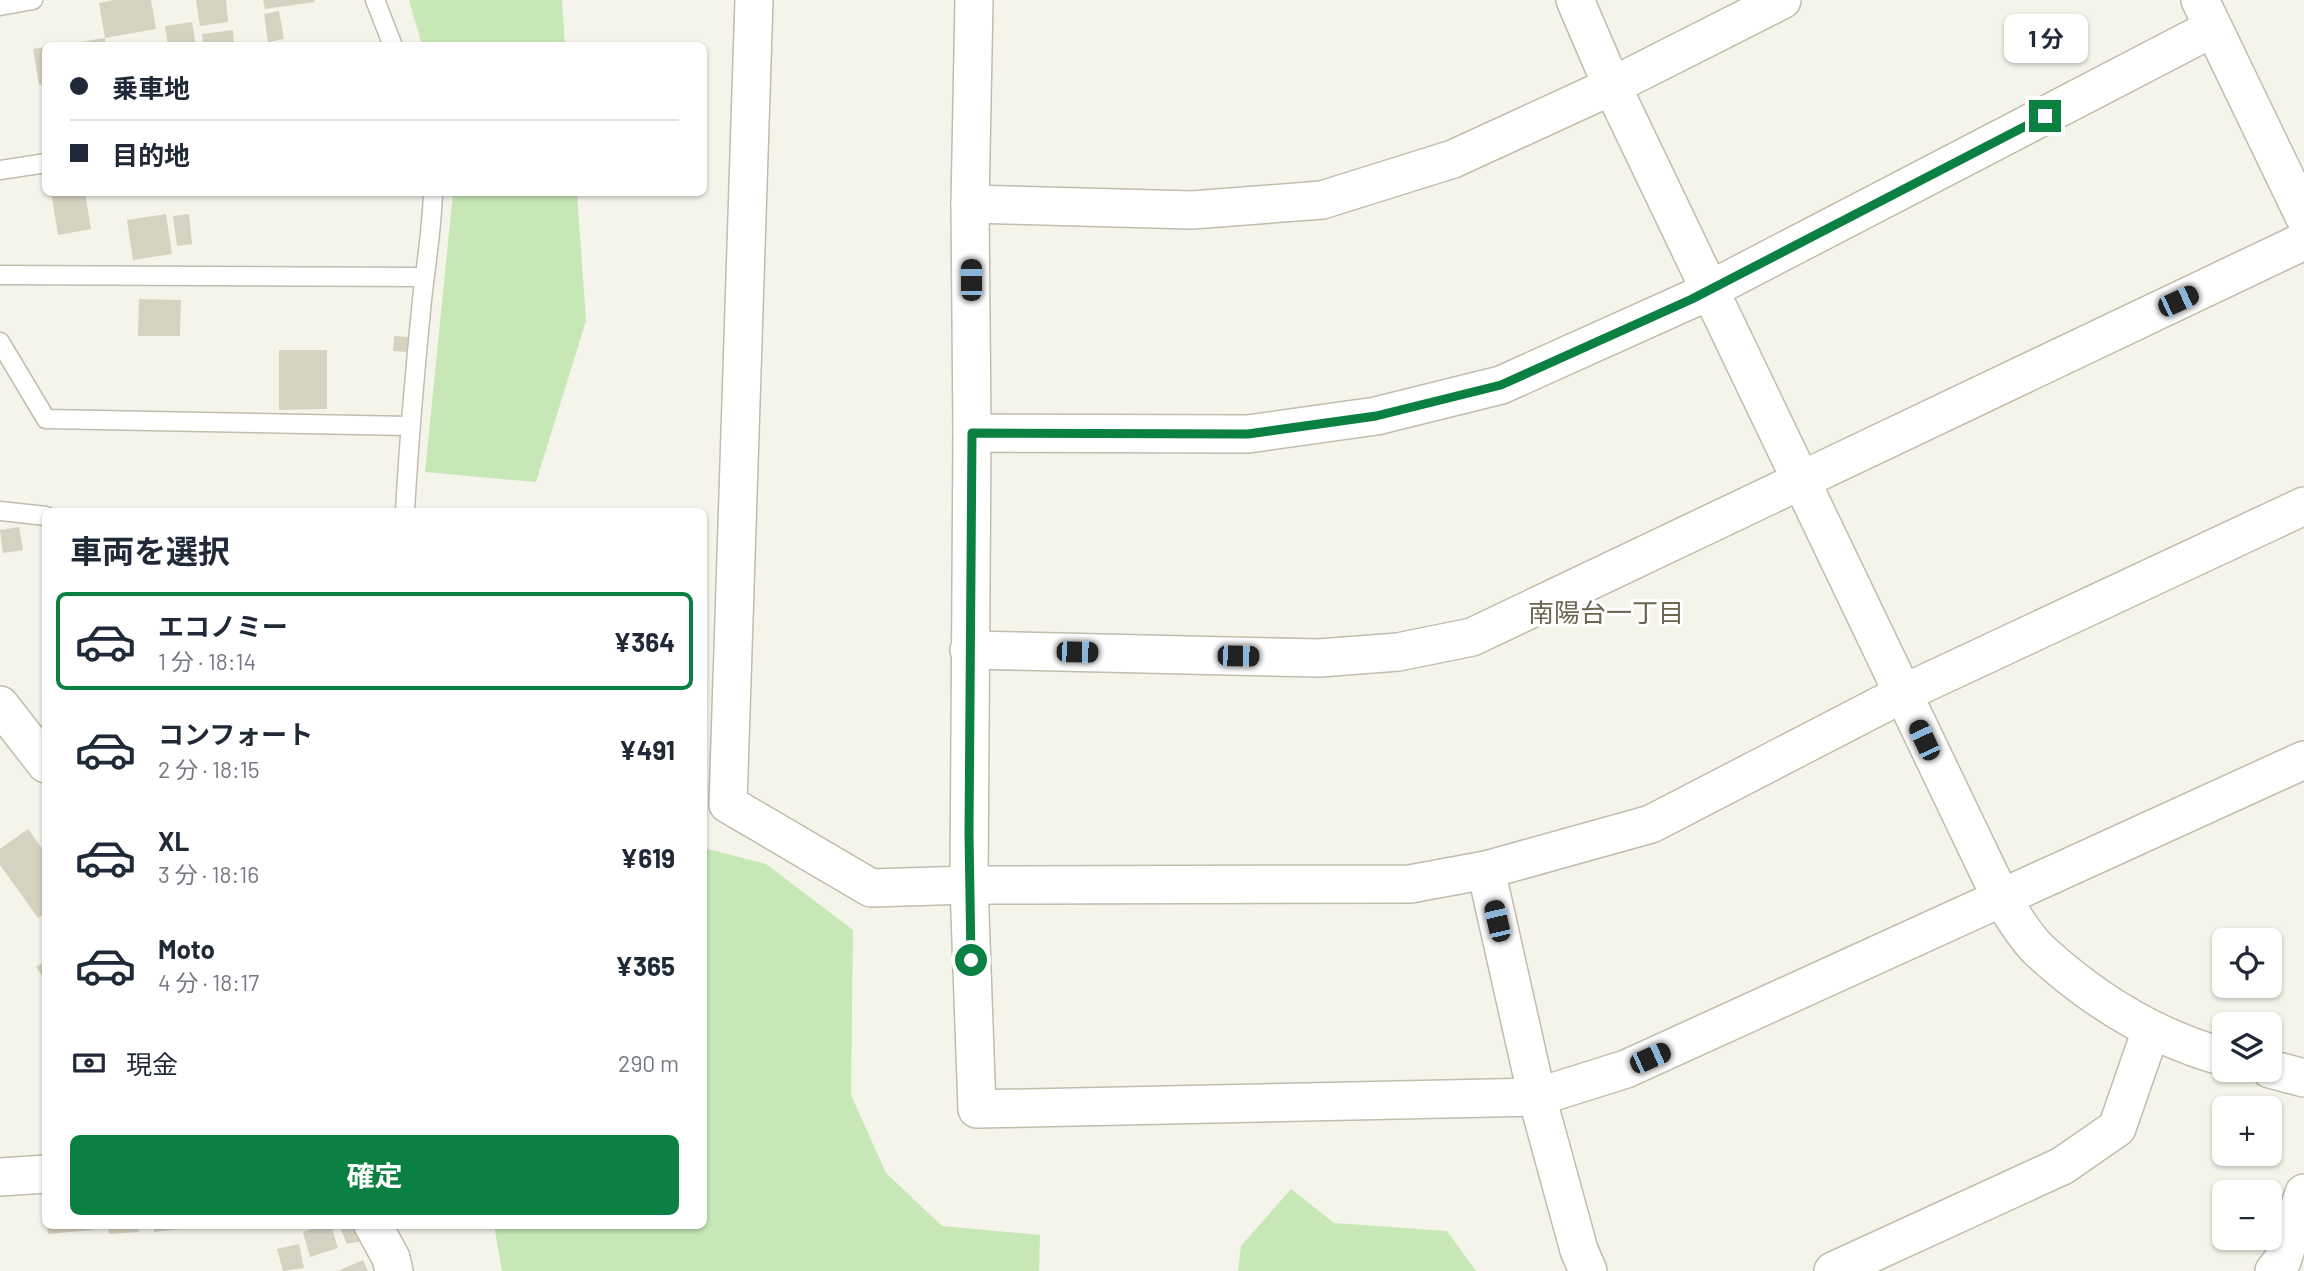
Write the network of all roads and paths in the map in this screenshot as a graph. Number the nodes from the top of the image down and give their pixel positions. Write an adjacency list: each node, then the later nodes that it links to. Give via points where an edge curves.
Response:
1 (33, 0): 7 (lane)
2 (375, 0): 9 (lane)
3 (754, 0): 34 (street, via 728,804 871,888)
4 (974, 0): 14 (street)
5 (1575, 0): 10 (street)
6 (1782, 0): 10 (street)
7 (0, 6)
8 (2206, 14): 15 (street); 19 (street)
9 (391, 42)
10 (1612, 86): 14 (street, via 1453,159 1322,200 1192,210); 19 (street)
11 (42, 164): 12 (lane)
12 (0, 170)
13 (433, 196): 18 (lane)
14 (970, 204): 22 (street)
15 (2304, 216)
16 (2304, 241): 23 (street)
17 (0, 275): 18 (lane)
18 (424, 276): 21 (lane)
19 (1710, 290): 22 (street, via 1501,385 1376,416 1248,434); 23 (street)
20 (0, 342): 21 (lane, via 46,419)
21 (409, 426): 25 (lane)
22 (972, 433): 28 (street)
23 (1800, 480): 28 (street, via 1472,637 1398,652 1319,658); 29 (street)
24 (2304, 506): 29 (street)
25 (405, 508)
26 (0, 511): 27 (lane)
27 (42, 516)
28 (969, 650): 34 (street)
29 (1902, 694): 33 (street, via 1651,824); 35 (street)
30 (0, 705): 31 (street)
31 (42, 759)
32 (2304, 760): 35 (street)
33 (1486, 870): 34 (street, via 1410,884); 40 (street)
34 (969, 885): 40 (street, via 977,1109)
35 (2001, 898): 36 (street, via 2038,948 2103,1002); 40 (street, via 1626,1069)
36 (2151, 1030): 37 (street); 47 (street, via 2117,1128 2062,1166)
37 (2212, 1054)
38 (2282, 1072): 39 (street)
39 (2304, 1078)
40 (1537, 1097): 46 (street)
41 (42, 1174): 42 (street)
42 (0, 1177)
43 (2304, 1193): 48 (street, via 2282,1261)
44 (375, 1229): 45 (street)
45 (394, 1271)
46 (1588, 1271)
47 (1833, 1271)
48 (2274, 1271)

